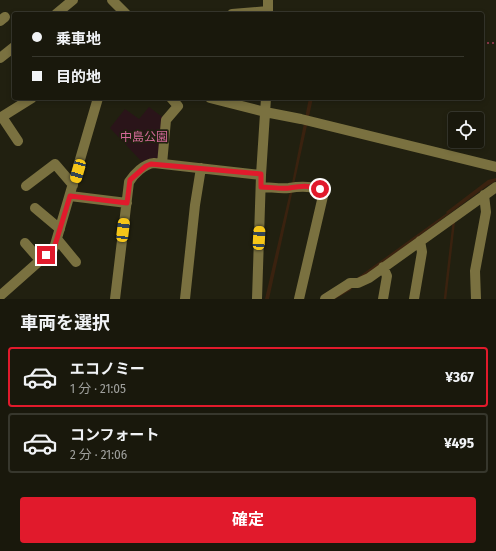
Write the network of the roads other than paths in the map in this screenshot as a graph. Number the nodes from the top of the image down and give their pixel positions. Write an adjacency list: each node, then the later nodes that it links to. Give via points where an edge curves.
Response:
1 (73, 0): 4 (street)
2 (112, 0): 5 (street)
3 (268, 0): 6 (street)
4 (58, 12)
5 (124, 12)
6 (268, 12)
7 (0, 46): 8 (street)
8 (12, 48)
9 (12, 49): 10 (street)
10 (0, 58)
11 (29, 100): 17 (street)
12 (97, 100): 23 (street)
13 (173, 100): 19 (street, via 178,106 166,120)
14 (218, 100): 16 (street)
15 (266, 100): 16 (street)
16 (265, 112): 20 (street); 22 (street)
17 (1, 118): 18 (street)
18 (18, 141)
19 (162, 164): 21 (street); 29 (street, via 148,164 132,177 129,182)
20 (496, 167)
21 (201, 168): 22 (street); 39 (street)
22 (261, 174): 25 (street)
23 (73, 185): 24 (street, via 55,164); 28 (street)
24 (26, 186)
25 (261, 187): 40 (street); 41 (street, via 308,186 320,189 323,196)
26 (496, 187): 27 (street)
27 (484, 195): 32 (street); 45 (street, via 486,212 475,271)
28 (70, 196): 29 (street); 31 (street)
29 (127, 203): 38 (street)
30 (35, 208): 31 (street)
31 (58, 234): 34 (street, via 53,249); 35 (street)
32 (420, 241): 36 (street); 44 (street, via 422,252)
33 (25, 243): 34 (street)
34 (40, 260): 37 (street)
35 (76, 262)
36 (383, 267): 42 (street, via 369,278); 43 (street, via 387,276)
37 (0, 296)
38 (115, 299)
39 (185, 299)
40 (257, 299)
41 (299, 299)
42 (325, 299)
43 (383, 299)
44 (414, 299)
45 (476, 299)

